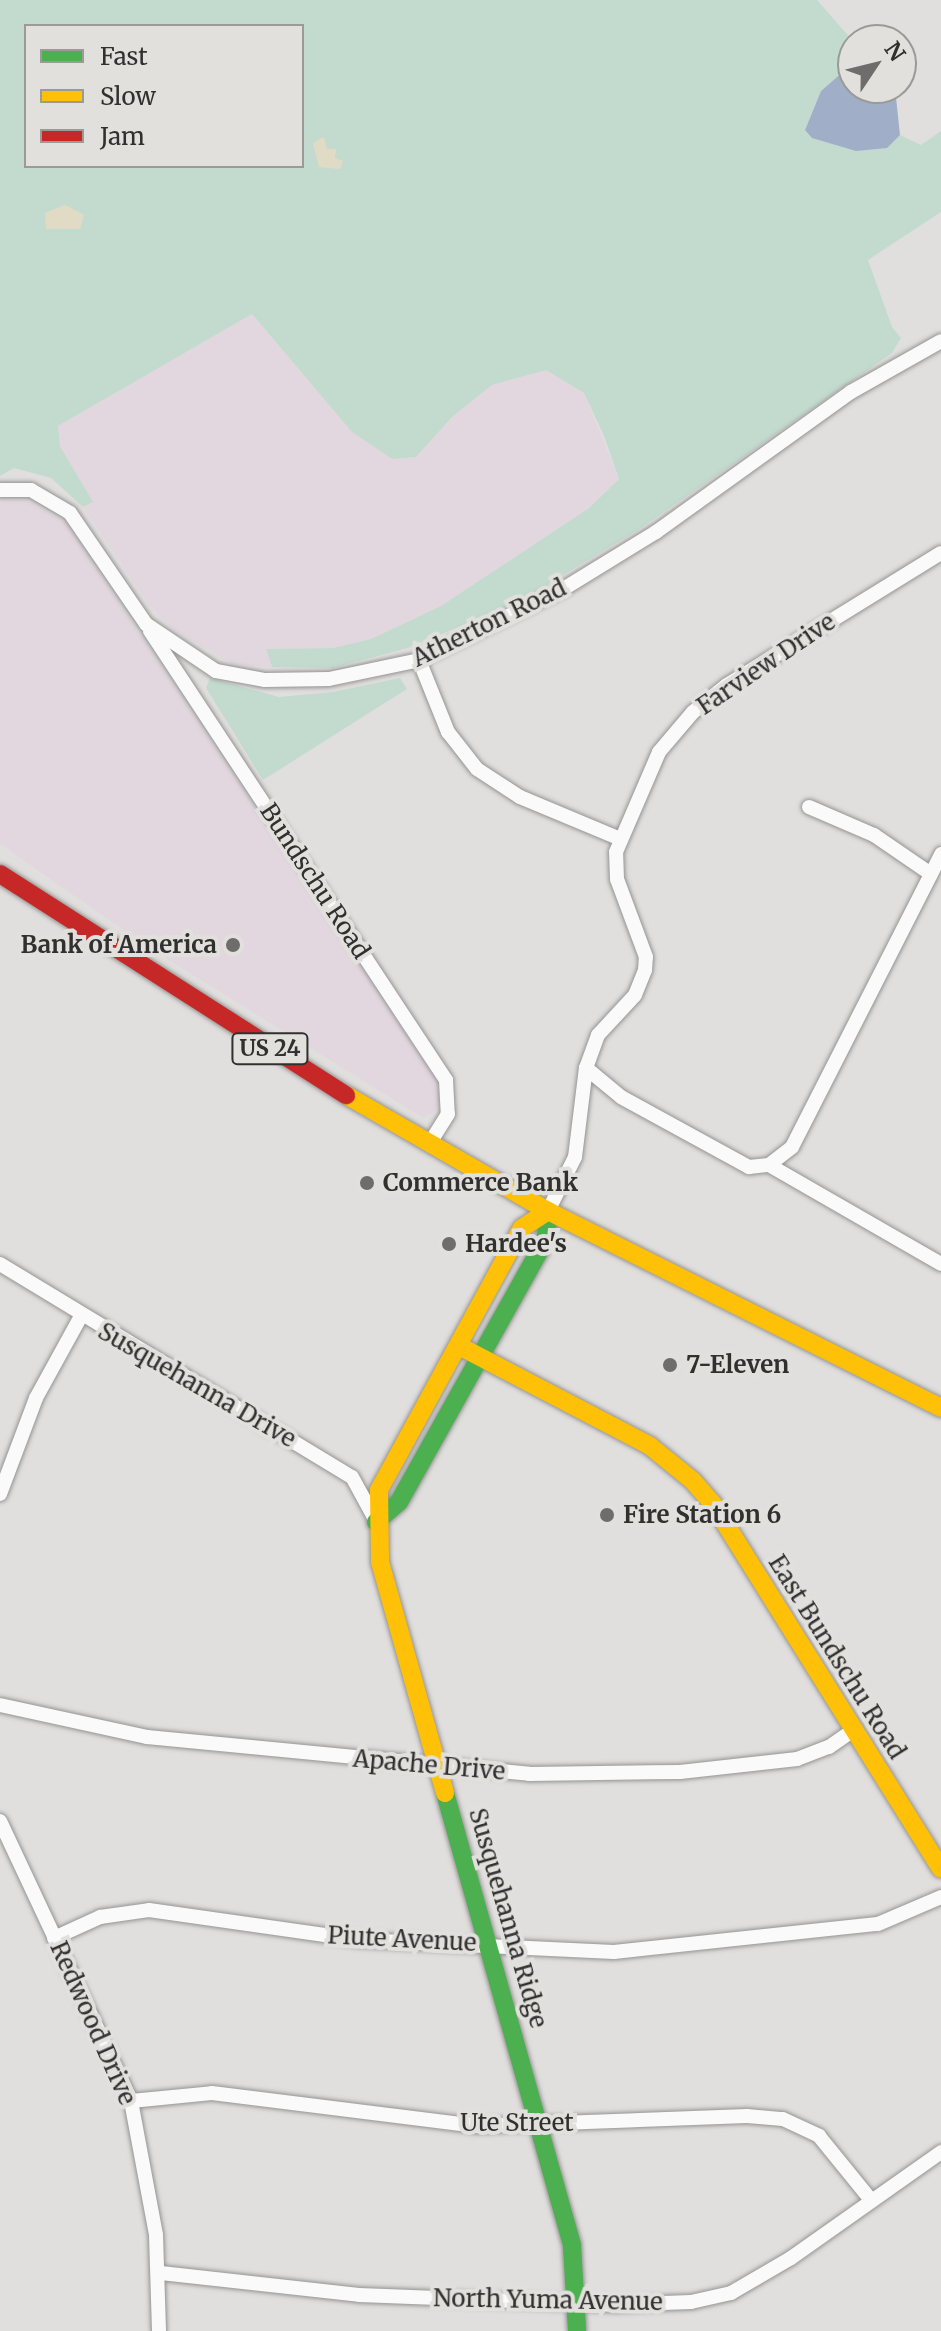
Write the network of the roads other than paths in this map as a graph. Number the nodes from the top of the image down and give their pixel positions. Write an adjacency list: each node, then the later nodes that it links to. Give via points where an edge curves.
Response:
1 (941, 341): 5 (street, Atherton Road, via 851,392 642,541 563,589)
2 (0, 490): 4 (street, Atherton Road, via 31,490 70,513)
3 (941, 553): 7 (street, Farview Drive, via 693,712 659,752)
4 (146, 624): 5 (street, Atherton Road, via 216,671 237,677 329,679); 12 (street, Bundschu Road, via 446,1080 448,1114)
5 (419, 660): 7 (street, via 448,732 477,769 531,803)
6 (809, 807): 10 (street, via 874,835)
7 (618, 838): 11 (street, Farview Drive, via 617,879 646,957 645,970 635,995 598,1035)
8 (941, 854): 10 (street)
9 (0, 874): 12 (main road, US 24, via 198,1005)
10 (931, 874): 13 (street, via 792,1147)
11 (586, 1068): 13 (street, via 621,1097 749,1167); 14 (street, Farview Drive, via 575,1157)
12 (430, 1143): 14 (main road, US 24)
13 (769, 1165): 15 (street)
14 (548, 1211): 17 (main road, Susquehanna Ridge, via 522,1228); 18 (main road, via 546,1239); 22 (main road, US 24)
15 (939, 1257)
16 (0, 1264): 19 (street, Susquehanna Drive)
17 (489, 1291): 18 (main road); 20 (main road, Susquehanna Ridge)
18 (510, 1303): 21 (main road)
19 (81, 1316): 23 (street, via 36,1398); 24 (street, Susquehanna Drive, via 352,1477)
20 (459, 1346): 21 (main road, East Bundschu Road); 24 (main road, Susquehanna Ridge, via 379,1490)
21 (479, 1356): 24 (main road, via 399,1502); 26 (main road, East Bundschu Road, via 650,1446 693,1481 713,1504)
22 (941, 1408)
23 (0, 1494)
24 (376, 1522): 27 (main road, Susquehanna Ridge, via 380,1562)
25 (0, 1705): 27 (street, Apache Drive, via 147,1737)
26 (855, 1729): 27 (street, Apache Drive, via 829,1747 797,1759 680,1772 529,1774); 29 (main road, East Bundschu Road)
27 (439, 1767): 32 (main road, Susquehanna Ridge)
28 (0, 1821): 31 (street, Redwood Drive)
29 (941, 1869)
30 (941, 1897): 32 (street, Piute Avenue, via 878,1924 673,1946 614,1952)
31 (54, 1938): 32 (street, Piute Avenue, via 100,1917 149,1910 360,1940); 33 (street, Redwood Drive)
32 (491, 1944): 34 (main road, Susquehanna Ridge)
33 (131, 2101): 34 (street, Ute Street, via 212,2093 416,2120); 37 (street, Redwood Drive)
34 (541, 2125): 36 (street, Ute Street, via 783,2119 819,2136); 38 (main road, Susquehanna Ridge, via 572,2246)
35 (941, 2152): 36 (street, North Yuma Avenue)
36 (871, 2200): 38 (street, North Yuma Avenue, via 731,2293 653,2306)
37 (161, 2273): 38 (street, North Yuma Avenue, via 294,2292); 39 (street, Redwood Drive)
38 (577, 2300): 40 (main road, Susquehanna Ridge)
39 (159, 2331)
40 (577, 2331)

